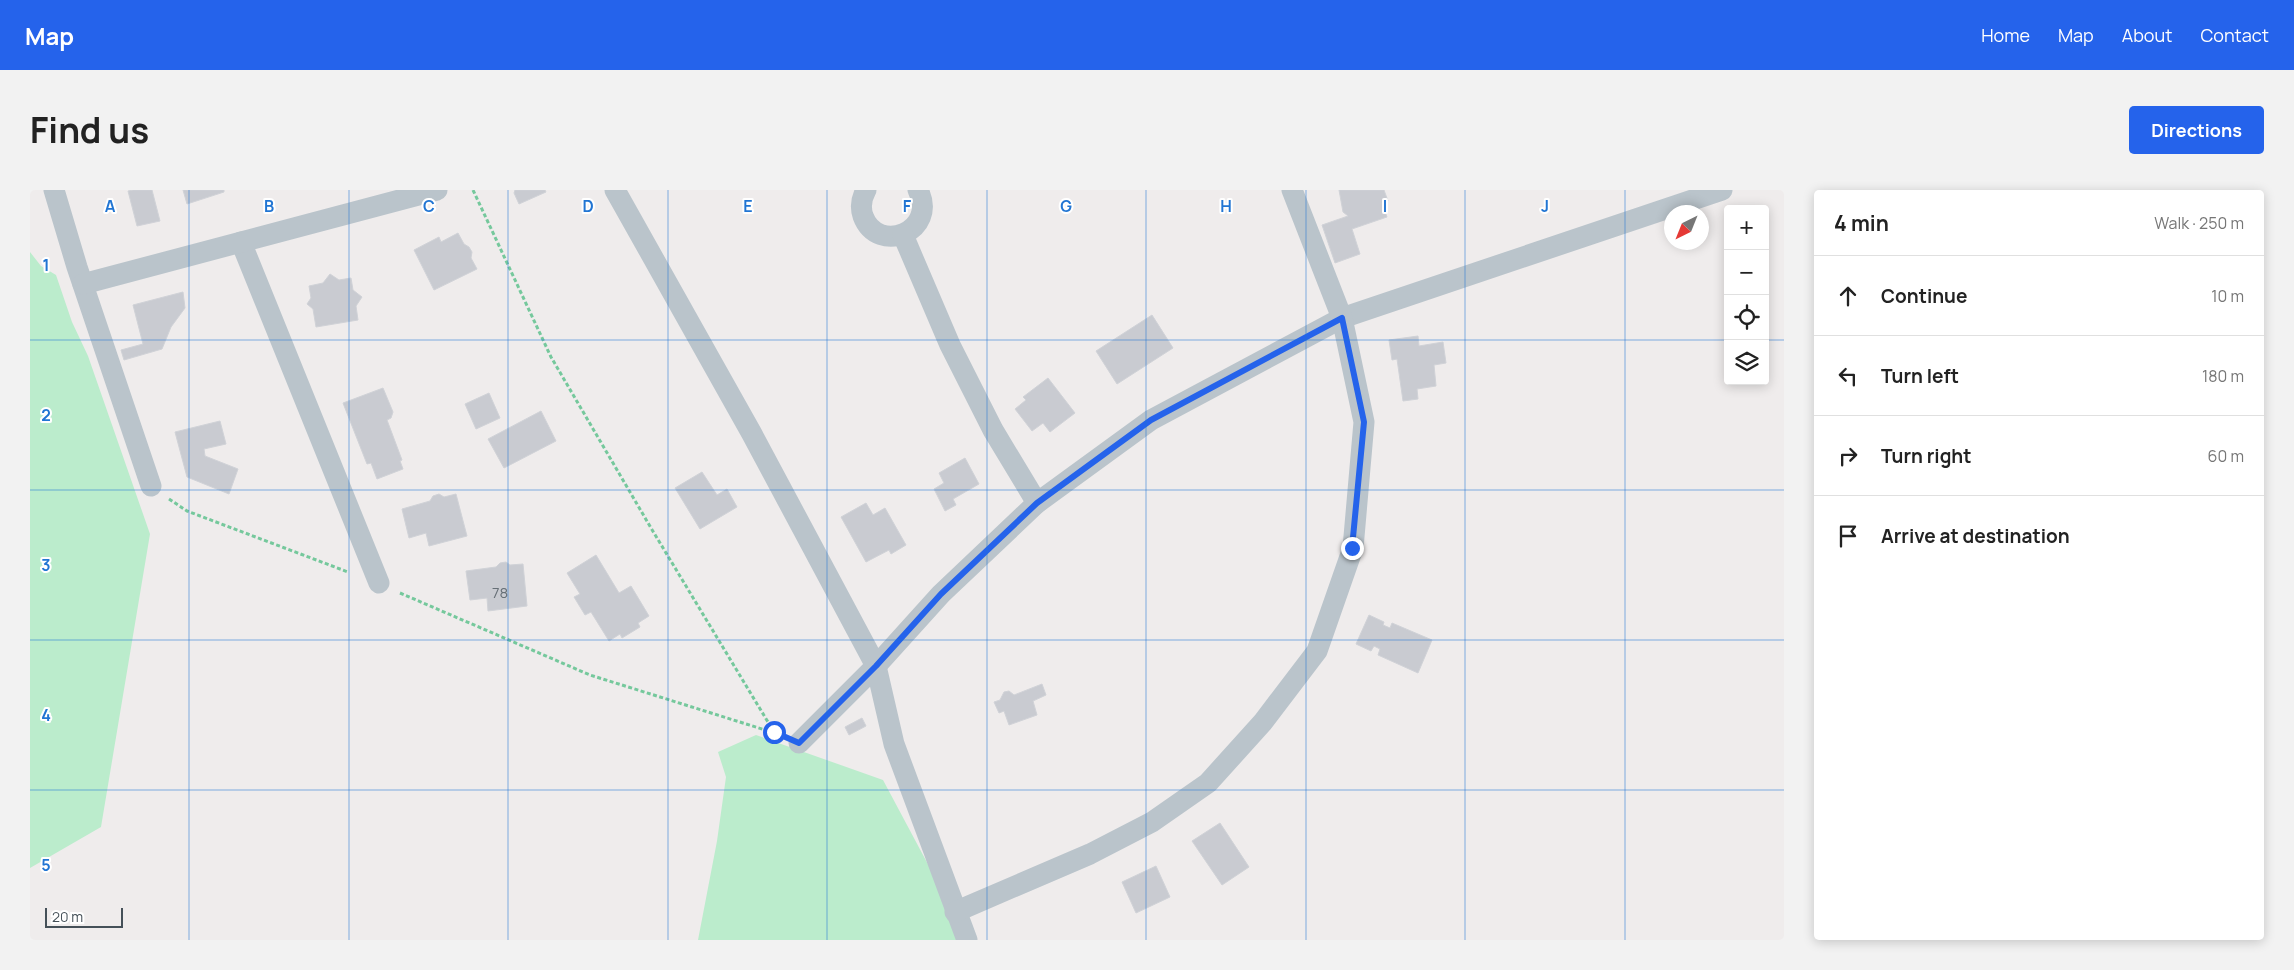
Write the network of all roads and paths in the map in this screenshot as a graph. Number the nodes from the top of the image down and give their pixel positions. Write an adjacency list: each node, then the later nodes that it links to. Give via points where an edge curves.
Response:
1 (54, 190): 11 (street)
2 (437, 190): 10 (street)
3 (473, 190): 17 (path, via 551,357)
4 (615, 190): 16 (street, via 752,434)
5 (866, 190): 9 (street, via 861,207 869,226 891,237)
6 (918, 190): 9 (street, via 923,205 921,217 914,228)
7 (1292, 190): 12 (street)
8 (1722, 190): 12 (street)
9 (903, 234): 14 (street, via 950,344 993,430)
10 (241, 242): 11 (street); 15 (street)
11 (83, 284): 13 (street)
12 (1342, 318): 14 (street, via 1151,420); 19 (street, via 1364,422 1352,548 1317,651 1263,722 1208,783 1152,822 1090,854)
13 (151, 486): 15 (path, via 187,511)
14 (1037, 503): 16 (street, via 941,594)
15 (379, 583): 17 (path, via 590,675)
16 (876, 666): 18 (street); 19 (street, via 894,744)
17 (774, 732): 18 (path)
18 (799, 743)
19 (955, 912): 20 (street)
20 (967, 940)

